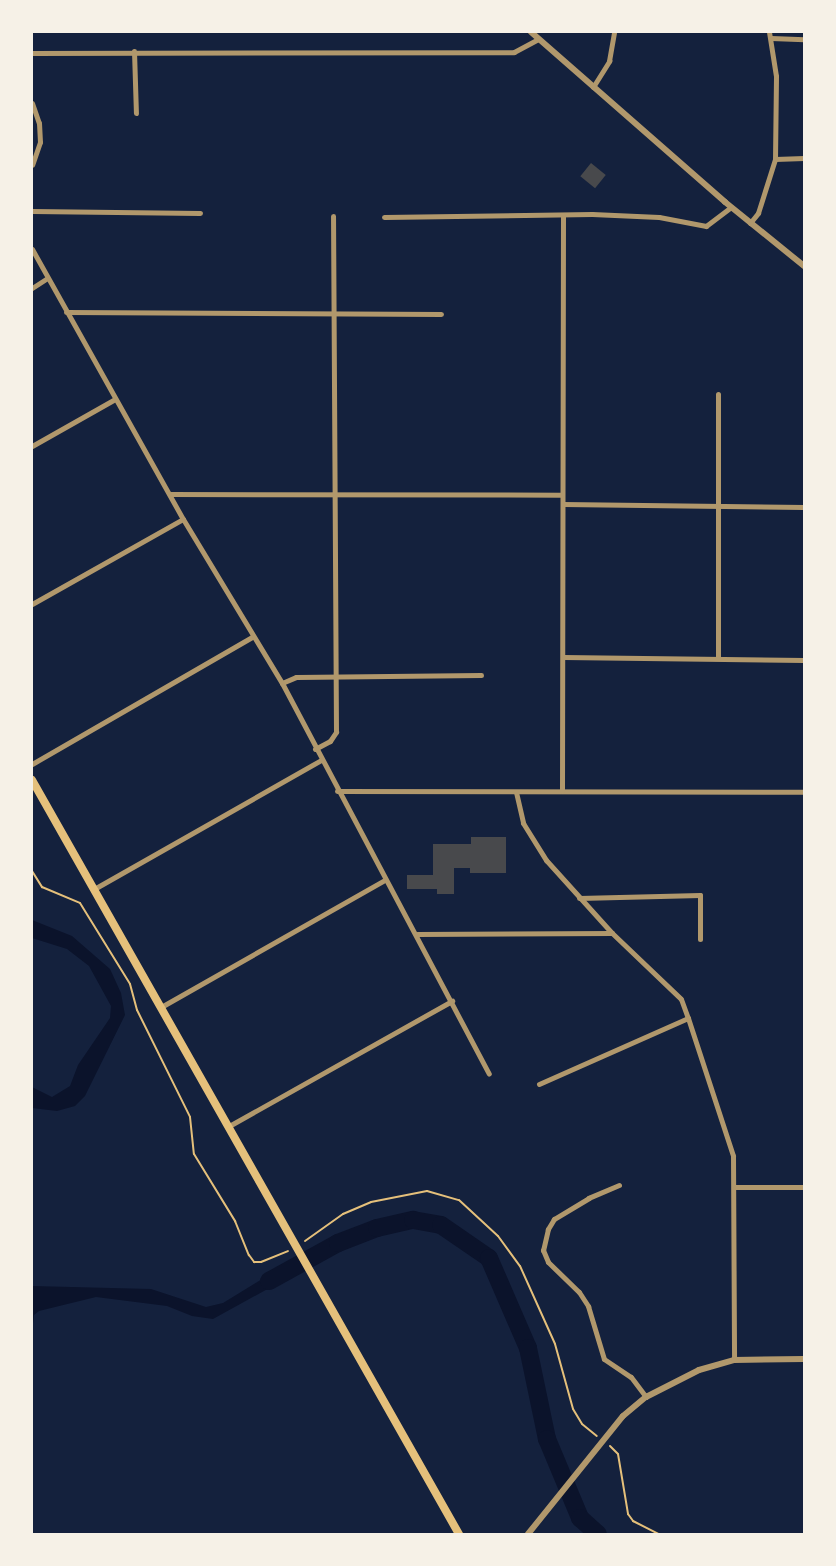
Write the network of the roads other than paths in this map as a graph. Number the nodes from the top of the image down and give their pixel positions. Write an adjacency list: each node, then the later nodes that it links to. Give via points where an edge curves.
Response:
1 (531, 32): 4 (street)
2 (614, 32): 8 (street, via 609,61)
3 (770, 35): 5 (street); 11 (street, via 776,76)
4 (538, 39): 6 (street, via 514,52); 8 (street)
5 (804, 39)
6 (134, 51): 7 (street); 10 (street)
7 (32, 53)
8 (593, 87): 14 (street)
9 (32, 103): 13 (street, via 40,142)
10 (136, 113)
11 (775, 159): 12 (street); 20 (street, via 758,213)
12 (804, 159)
13 (32, 165)
14 (731, 207): 17 (street, via 706,226 659,216); 20 (street)
15 (32, 211): 16 (street)
16 (200, 213)
17 (563, 215): 19 (street); 33 (street)
18 (333, 216): 26 (street)
19 (384, 217)
20 (750, 223): 22 (street)
21 (32, 249): 23 (street)
22 (804, 266)
23 (46, 279): 24 (street); 25 (street)
24 (32, 288)
25 (66, 312): 26 (street); 29 (street)
26 (334, 313): 27 (street); 32 (street)
27 (441, 314)
28 (718, 394): 35 (street)
29 (116, 399): 30 (street); 31 (street)
30 (32, 446)
31 (170, 494): 32 (street); 37 (street)
32 (334, 495): 33 (street); 44 (street)
33 (562, 495): 34 (street)
34 (563, 504): 35 (street); 40 (street)
35 (718, 506): 36 (street); 41 (street)
36 (804, 507)
37 (183, 519): 38 (street); 39 (street)
38 (32, 604)
39 (252, 637): 45 (street); 48 (street)
40 (563, 657): 41 (street); 51 (street)
41 (718, 658): 42 (street)
42 (804, 660)
43 (481, 675): 44 (street)
44 (334, 677): 45 (street, via 296,677); 46 (street, via 336,732)
45 (282, 683): 46 (street)
46 (315, 750): 47 (street)
47 (321, 760): 50 (street); 55 (street)
48 (32, 764)
49 (32, 780): 55 (main road)
50 (337, 791): 52 (street); 54 (street)
51 (562, 791): 52 (street); 53 (street)
52 (516, 792): 56 (street, via 533,843)
53 (804, 792)
54 (385, 880): 58 (street); 61 (street)
55 (94, 889): 61 (main road)
56 (579, 898): 57 (street); 59 (street, via 700,895)
57 (612, 933): 58 (street); 62 (street, via 681,999)
58 (417, 934): 60 (street)
59 (700, 939)
60 (452, 1001): 63 (street); 65 (street)
61 (161, 1007): 65 (main road)
62 (688, 1017): 64 (street); 67 (street, via 733,1156)
63 (489, 1073)
64 (540, 1084)
65 (229, 1126): 72 (main road)
66 (619, 1185): 71 (street, via 554,1219 543,1250 548,1262 588,1306 604,1359 631,1377)
67 (736, 1186): 68 (street); 70 (street)
68 (804, 1187)
69 (804, 1359): 70 (street)
70 (734, 1360): 71 (street, via 699,1370)
71 (646, 1397): 73 (street, via 623,1416)
72 (459, 1535)
73 (528, 1535)

